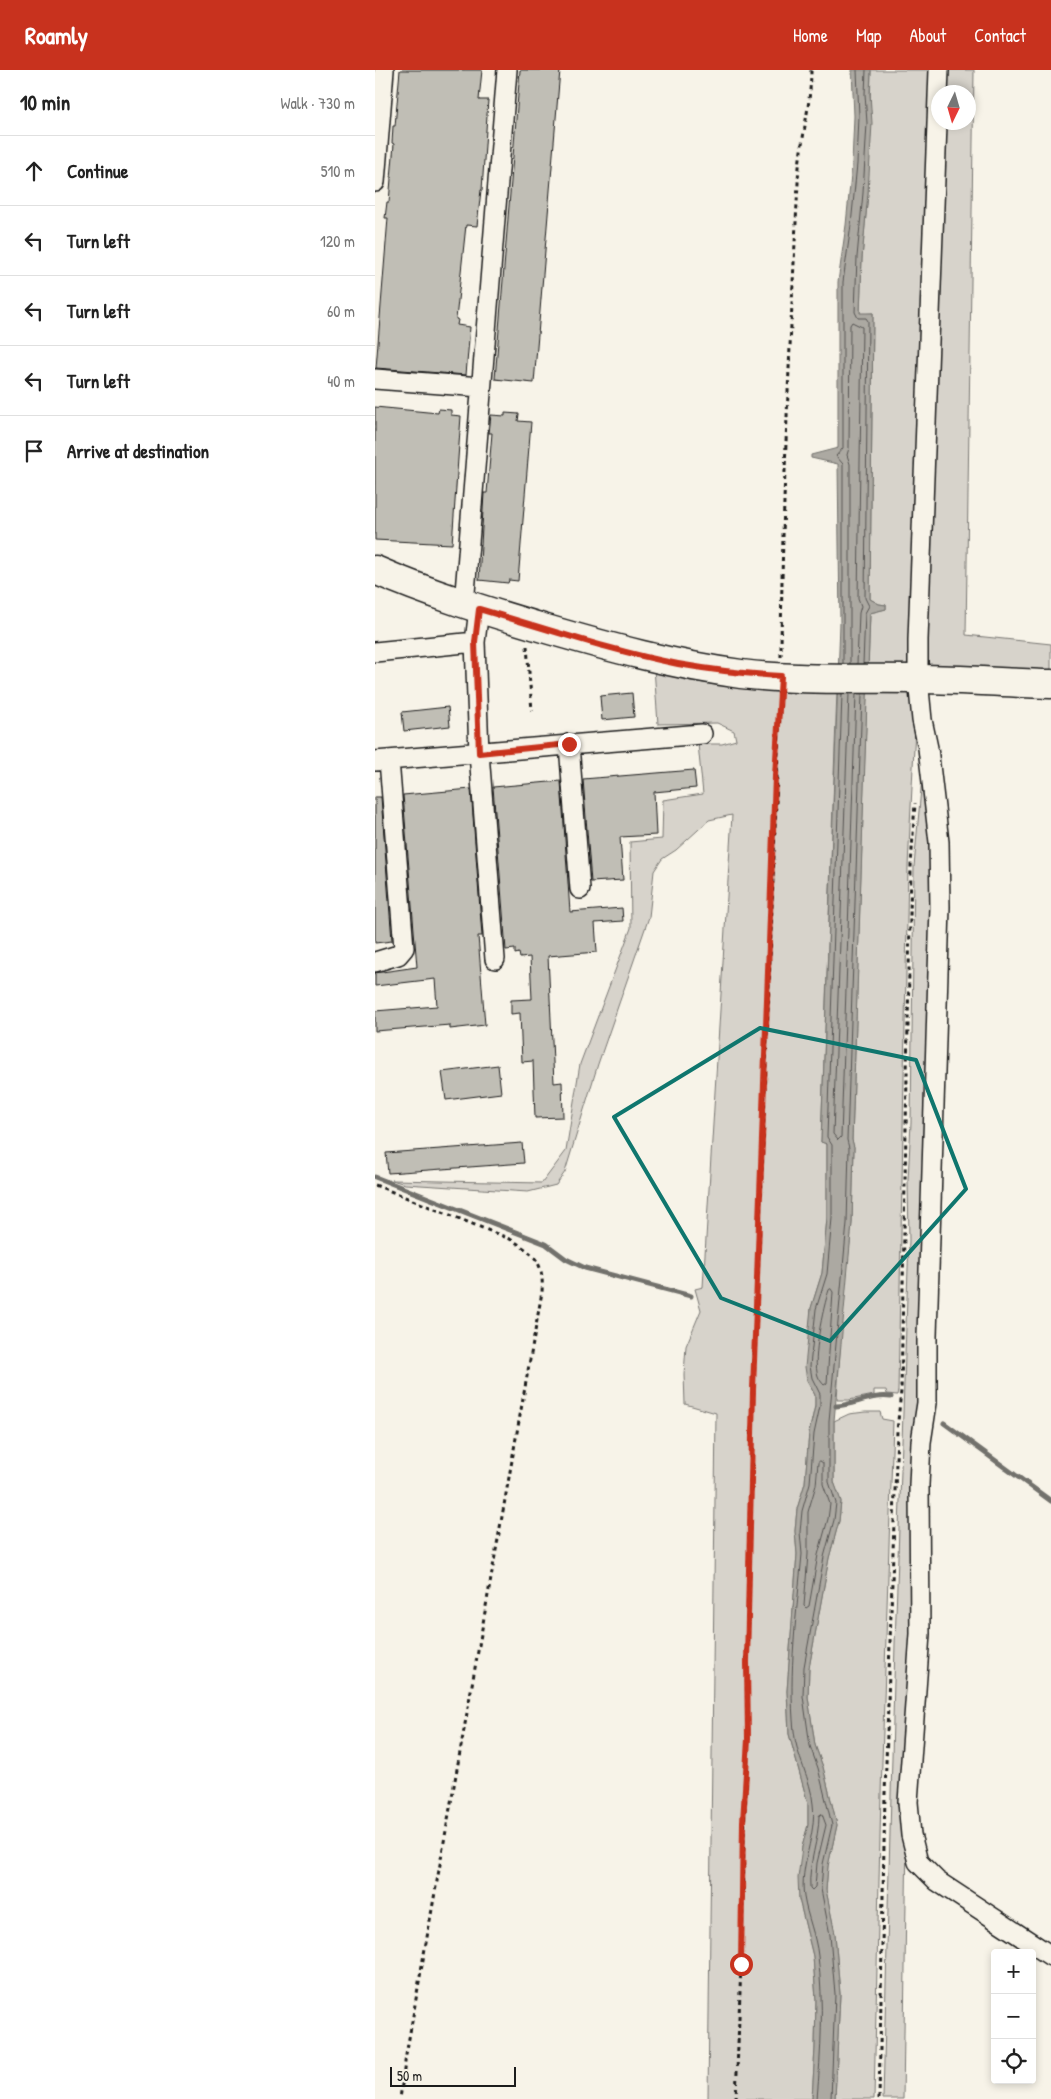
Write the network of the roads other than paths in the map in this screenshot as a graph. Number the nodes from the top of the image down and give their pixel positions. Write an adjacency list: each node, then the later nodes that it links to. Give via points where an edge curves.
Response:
1 (384, 70): 4 (street)
2 (507, 70): 6 (street)
3 (939, 70): 11 (street)
4 (375, 182)
5 (375, 379): 6 (street)
6 (481, 387): 8 (street, via 467,584)
7 (375, 570): 8 (main road, via 412,587)
8 (471, 607): 9 (street); 11 (main road, via 677,664 789,677)
9 (475, 642): 10 (street); 15 (street)
10 (375, 652)
11 (913, 679): 12 (main road); 20 (street, via 939,842 940,907 927,1403 919,1485 920,1634 908,1802 911,1836 918,1862 937,1880)
12 (1051, 684)
13 (702, 734): 14 (street)
14 (569, 744): 15 (street); 17 (street)
15 (479, 753): 16 (street); 18 (street)
16 (382, 761): 19 (street, via 404,948 398,955)
17 (580, 889)
18 (495, 959)
19 (375, 962)
20 (1051, 1956)

